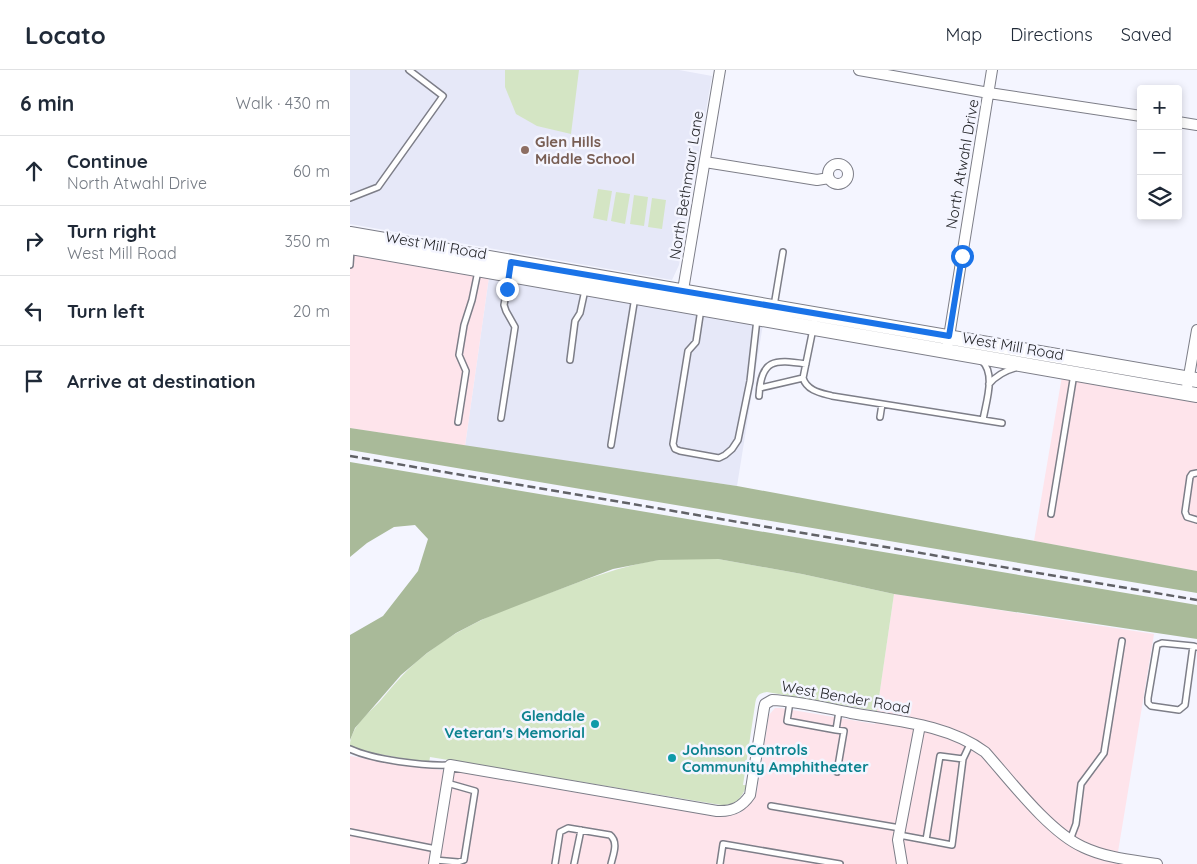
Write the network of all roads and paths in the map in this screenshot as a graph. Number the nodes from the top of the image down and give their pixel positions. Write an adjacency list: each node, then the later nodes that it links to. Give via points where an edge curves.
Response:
1 (409, 70): 11 (lane, via 443,96 378,187)
2 (720, 70): 9 (street, North Bethmaur Lane)
3 (859, 70): 5 (street)
4 (992, 70): 5 (street, North Atwahl Drive)
5 (990, 93): 6 (street); 27 (street, North Atwahl Drive)
6 (1137, 115)
7 (1182, 123): 8 (street)
8 (1197, 125)
9 (705, 162): 10 (street, via 817,180); 18 (street, North Bethmaur Lane)
10 (829, 178)
11 (350, 198)
12 (350, 243): 14 (lane); 15 (main road, West Mill Road); 16 (main road, West Mill Road)
13 (782, 252): 21 (lane)
14 (350, 265)
15 (510, 268): 16 (main road, West Mill Road); 17 (main road, West Mill Road); 18 (main road, West Mill Road); 43 (lane, via 504,305 515,327)
16 (478, 269): 45 (lane, via 459,355 466,371)
17 (585, 288): 19 (main road, West Mill Road); 31 (lane)
18 (683, 290): 20 (street, North Bethmaur Lane); 21 (main road, West Mill Road)
19 (635, 296): 20 (main road, West Mill Road); 47 (lane)
20 (681, 305): 22 (main road, West Mill Road)
21 (774, 306): 23 (main road, West Mill Road)
22 (701, 308): 24 (main road, West Mill Road); 24 (lane, via 696,342 688,351 673,444 680,451 719,458 738,440 750,380)
23 (816, 314): 25 (lane); 27 (main road, West Mill Road)
24 (757, 318): 25 (main road, West Mill Road)
25 (813, 328): 28 (main road, West Mill Road, via 899,348); 32 (lane)
26 (1197, 330): 36 (street)
27 (949, 336): 28 (street, North Atwahl Drive); 30 (main road, West Mill Road)
28 (946, 351): 29 (main road, West Mill Road)
29 (978, 357): 33 (main road, West Mill Road); 37 (lane, via 989,369)
30 (1069, 357): 34 (lane); 36 (main road, West Mill Road)
31 (570, 360)
32 (806, 364): 35 (lane); 38 (lane, via 784,360 770,364 763,374)
33 (1024, 365): 34 (main road, West Mill Road); 37 (lane, via 1006,371)
34 (1070, 373): 39 (main road, West Mill Road); 49 (lane)
35 (803, 378): 38 (lane); 41 (lane, via 817,392)
36 (1193, 379): 39 (street)
37 (989, 385): 44 (lane)
38 (760, 388): 40 (lane)
39 (1192, 394)
40 (760, 396)
41 (882, 404): 42 (lane); 44 (lane)
42 (880, 417)
43 (501, 418)
44 (983, 420): 46 (lane)
45 (458, 422)
46 (1002, 423)
47 (610, 445)
48 (1197, 472): 50 (lane, via 1190,477 1185,512 1187,517)
49 (1051, 514)
50 (1197, 520)
51 (1122, 641): 68 (lane, via 1104,753 1081,784 1076,824)
52 (1195, 647): 52 (lane, via 1157,645 1148,698 1151,706 1179,710 1185,706)
53 (790, 702): 54 (street, West Bender Road); 56 (lane, via 787,721); 60 (street, West Bender Road, via 772,700 765,704 750,794 742,804 730,810)
54 (839, 711): 55 (street, West Bender Road); 56 (lane)
55 (920, 725): 57 (street, West Bender Road, via 958,735); 64 (street)
56 (836, 730): 61 (lane, via 844,731)
57 (971, 742): 59 (lane); 68 (street, West Bender Road, via 985,752 1049,823)
58 (350, 749): 60 (lane, via 430,766)
59 (963, 759): 67 (lane, via 940,756); 67 (lane, via 952,845)
60 (450, 765): 62 (street)
61 (837, 772)
62 (447, 783): 69 (street); 69 (lane, via 475,791 464,860)
63 (771, 806): 64 (lane)
64 (900, 831): 67 (lane); 75 (street, via 898,840)
65 (350, 832): 69 (lane)
66 (580, 833): 70 (lane, via 568,828 560,832); 71 (lane); 72 (lane, via 614,838)
67 (926, 840)
68 (1070, 840): 76 (street, West Bender Road, via 1108,856)
69 (435, 858)
70 (555, 864)
71 (574, 864)
72 (611, 864)
73 (720, 864): 74 (lane, via 723,844)
74 (840, 864)
75 (902, 864)
76 (1157, 864)

